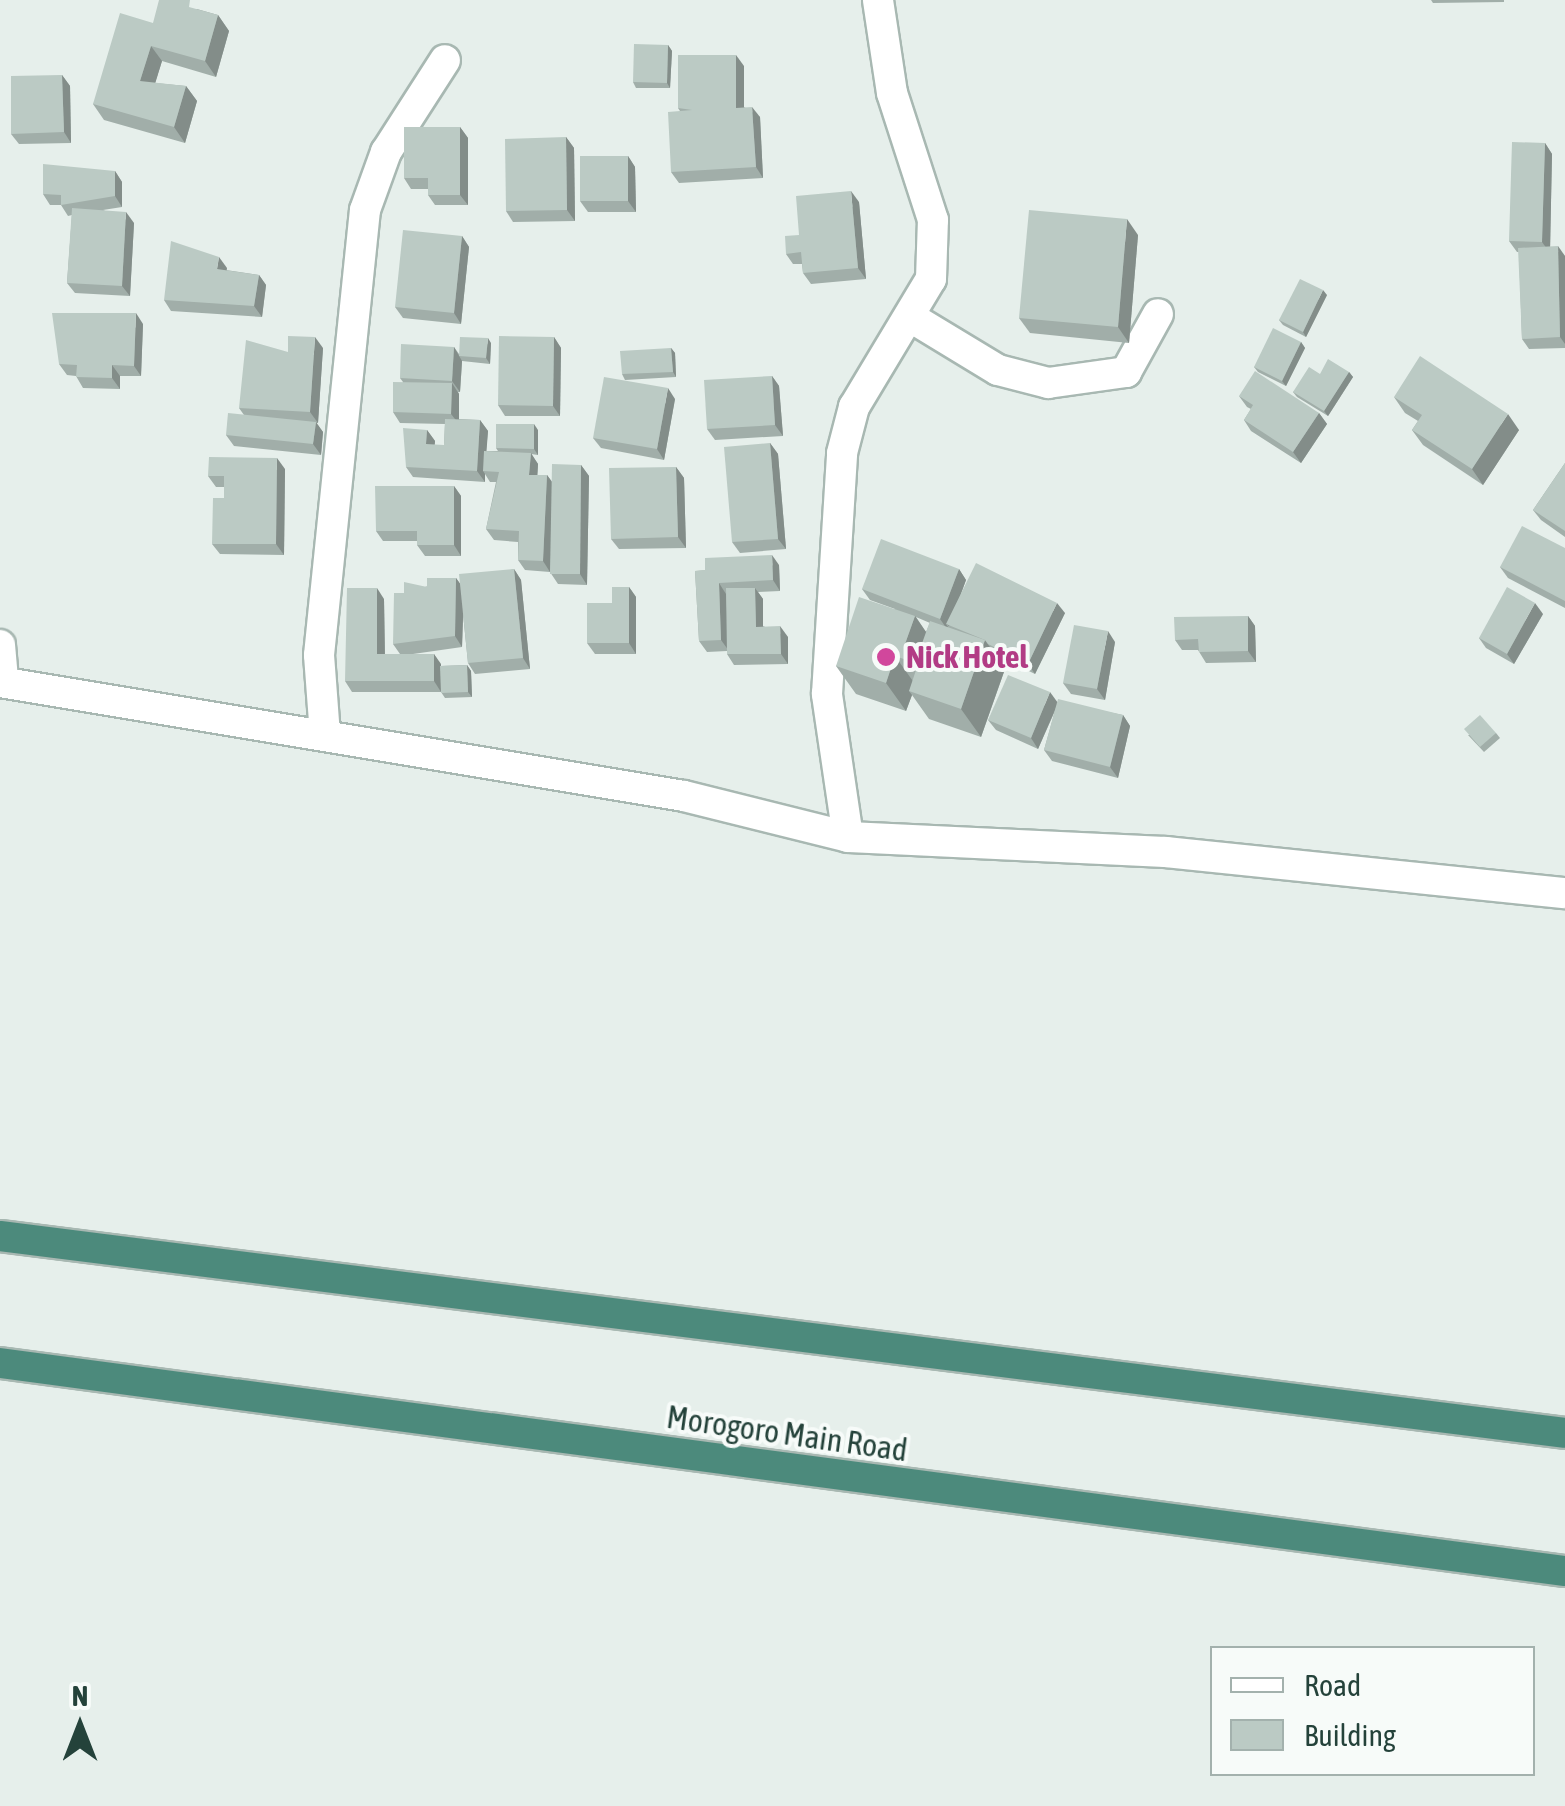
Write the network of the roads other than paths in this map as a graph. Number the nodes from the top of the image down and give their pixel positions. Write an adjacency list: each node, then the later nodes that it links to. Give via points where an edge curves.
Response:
1 (878, 0): 4 (street, via 892,93 933,220 930,279)
2 (444, 60): 7 (street, via 386,152 365,210 319,654)
3 (1158, 314): 4 (street, via 1126,372 1048,383 998,370)
4 (912, 318): 8 (street, via 854,406 833,525 827,694)
5 (0, 645): 6 (street)
6 (2, 682): 7 (street)
7 (324, 735): 8 (street, via 684,796)
8 (848, 838): 9 (street, via 1166,852)
9 (1565, 893)
10 (0, 1236): 12 (highway)
11 (0, 1363): 13 (highway, Morogoro Main Road)
12 (1565, 1433)
13 (1565, 1571)

